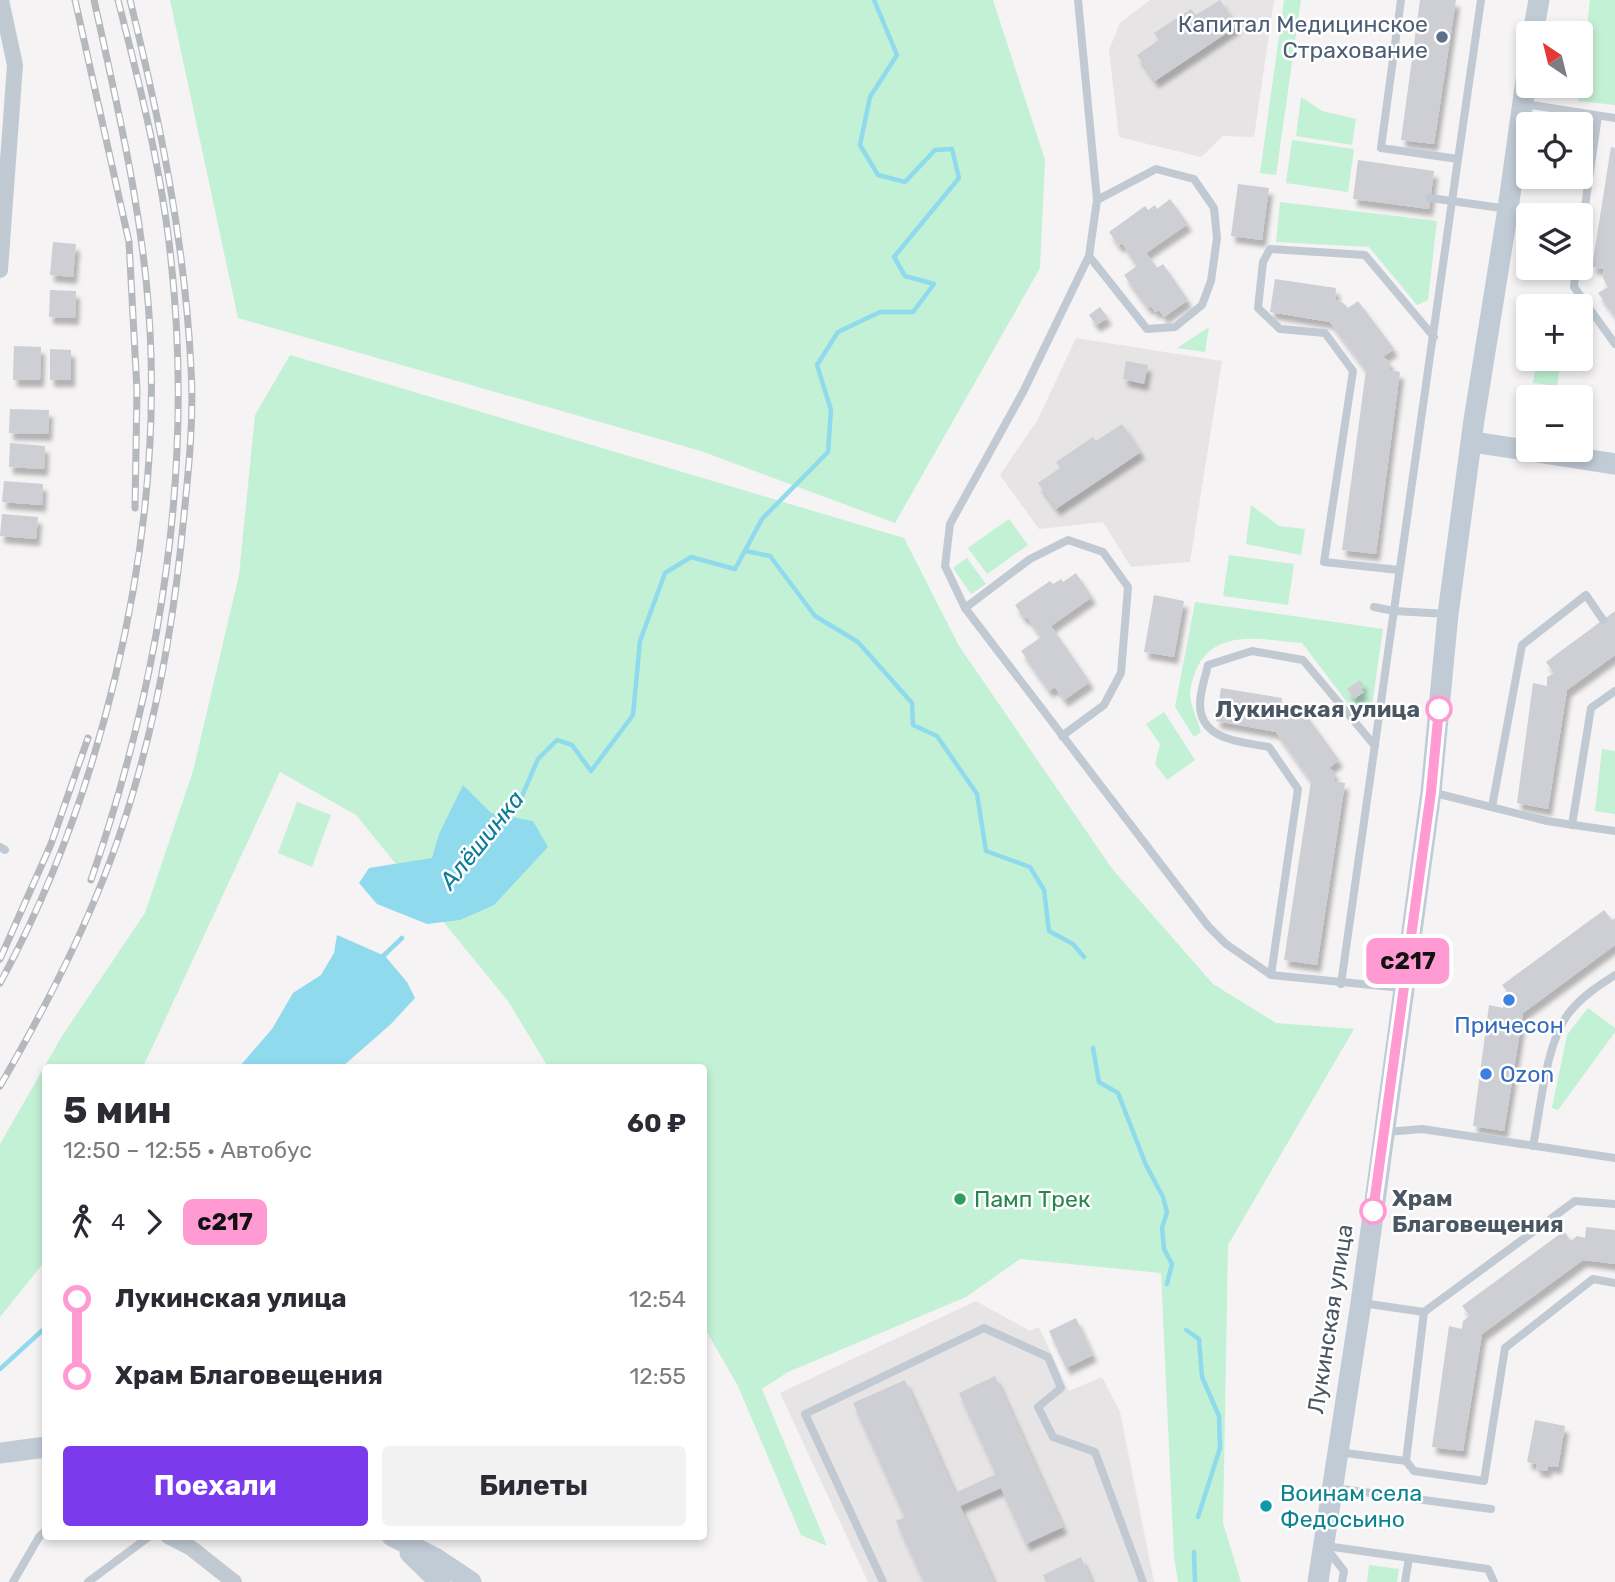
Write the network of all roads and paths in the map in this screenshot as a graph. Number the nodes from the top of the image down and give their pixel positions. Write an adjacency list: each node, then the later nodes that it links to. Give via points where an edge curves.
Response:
1 (1, 0): 12 (street, via 15,65)
2 (1401, 0): 11 (lane, via 1381,148)
3 (1481, 0): 11 (lane)
4 (1539, 0): 6 (street)
5 (1081, 1): 14 (lane)
6 (1535, 21)
7 (1524, 98): 8 (street, Лукинская улица)
8 (1523, 103): 9 (lane); 17 (street, Лукинская улица)
9 (1598, 116): 10 (lane); 16 (lane)
10 (1615, 118)
11 (1458, 159): 15 (lane)
12 (3, 186): 19 (street)
13 (1430, 198): 15 (lane)
14 (1097, 200): 18 (lane); 18 (lane, via 1156,169 1194,179 1214,208 1217,238 1211,281 1202,305 1175,327 1147,329)
15 (1452, 201): 17 (lane); 21 (lane)
16 (1585, 203)
17 (1508, 209): 23 (street, Лукинская улица)
18 (1089, 256): 27 (lane, via 1023,393 950,524 945,566)
19 (0, 270)
20 (1575, 280): 22 (lane, via 1574,288)
21 (1434, 337): 25 (lane); 25 (lane, via 1365,255 1270,249 1263,262 1258,308 1280,329 1325,333 1353,371 1324,562)
22 (1615, 344)
23 (1473, 442): 24 (street); 29 (street, Лукинская улица)
24 (1615, 464)
25 (1399, 570): 28 (lane)
26 (1374, 607): 28 (lane)
27 (965, 608): 32 (lane); 32 (lane, via 1030,559 1068,540 1103,552 1128,587 1121,673 1104,705)
28 (1394, 611): 29 (lane); 33 (lane)
29 (1448, 614): 34 (street, Лукинская улица)
30 (1603, 620): 35 (lane, via 1586,595 1522,645)
31 (1615, 691): 36 (lane, via 1591,708)
32 (1062, 736): 38 (lane, via 1208,926)
33 (1375, 746): 38 (lane, via 1303,660 1252,652 1208,665 1200,706 1209,729 1225,739 1269,747 1298,789); 40 (lane)
34 (1431, 792): 35 (lane); 41 (street, Лукинская улица)
35 (1492, 807): 36 (lane)
36 (1572, 825): 37 (lane)
37 (1615, 831)
38 (1271, 975): 40 (lane)
39 (1615, 975): 43 (lane, via 1591,990 1569,1013 1553,1041)
40 (1341, 984): 41 (lane)
41 (1404, 989): 42 (street, Лукинская улица)
42 (1384, 1132): 43 (lane, via 1422,1129); 47 (street, Лукинская улица)
43 (1533, 1146): 44 (lane)
44 (1615, 1158)
45 (1615, 1204): 48 (lane, via 1575,1200)
46 (1615, 1283): 52 (lane, via 1593,1279 1505,1348 1484,1481 1414,1471)
47 (1361, 1303): 48 (lane); 50 (street, Лукинская улица)
48 (1424, 1312): 52 (lane)
49 (42, 1448): 51 (street)
50 (1336, 1452): 52 (lane); 53 (street, Лукинская улица)
51 (0, 1453)
52 (1406, 1461)
53 (1331, 1488): 54 (lane); 60 (street, Лукинская улица)
54 (1490, 1509)
55 (42, 1534): 62 (lane)
56 (145, 1540): 63 (lane)
57 (176, 1540): 64 (street)
58 (396, 1540): 65 (street)
59 (398, 1540): 66 (street)
60 (1323, 1545): 61 (lane); 69 (street, Лукинская улица); 70 (lane, via 1344,1571)
61 (1409, 1558): 71 (lane); 72 (lane, via 1488,1569)
62 (13, 1582)
63 (88, 1582)
64 (234, 1582)
65 (440, 1582)
66 (471, 1582)
67 (883, 1582): 68 (lane, via 805,1414 985,1328 1048,1357 1062,1388 1038,1407 1053,1437 1095,1451)
68 (1143, 1582)
69 (1318, 1582)
70 (1342, 1582)
71 (1405, 1582)
72 (1494, 1582)

